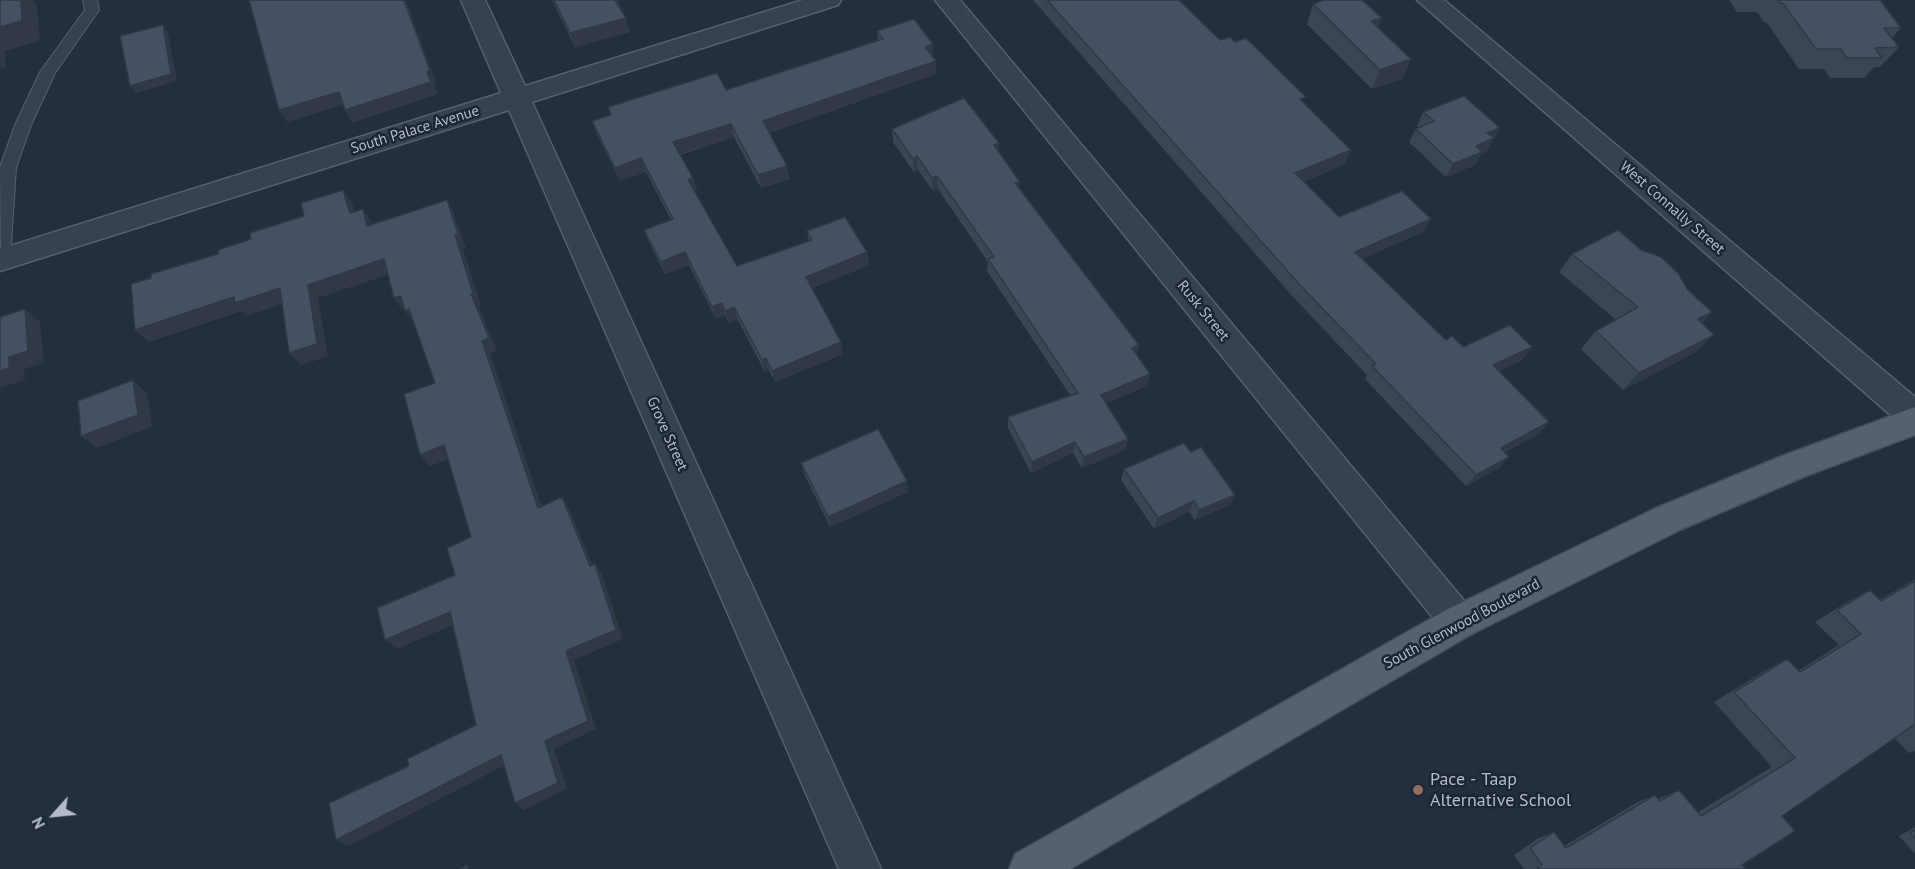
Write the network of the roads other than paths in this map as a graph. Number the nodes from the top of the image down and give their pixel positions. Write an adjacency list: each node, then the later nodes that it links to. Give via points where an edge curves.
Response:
1 (90, 0): 7 (lane, via 92,10 48,72 8,168)
2 (473, 0): 6 (street, Grove Street)
3 (829, 0): 6 (street, South Palace Avenue)
4 (947, 0): 10 (street, Rusk Street)
5 (1429, 0): 8 (street, West Connally Street)
6 (518, 98): 7 (street, South Palace Avenue); 11 (street, Grove Street)
7 (0, 260)
8 (1915, 416)
9 (1915, 421): 10 (main road, South Glenwood Boulevard, via 1668,519)
10 (1459, 622): 12 (main road, South Glenwood Boulevard)
11 (860, 869)
12 (1030, 869)

